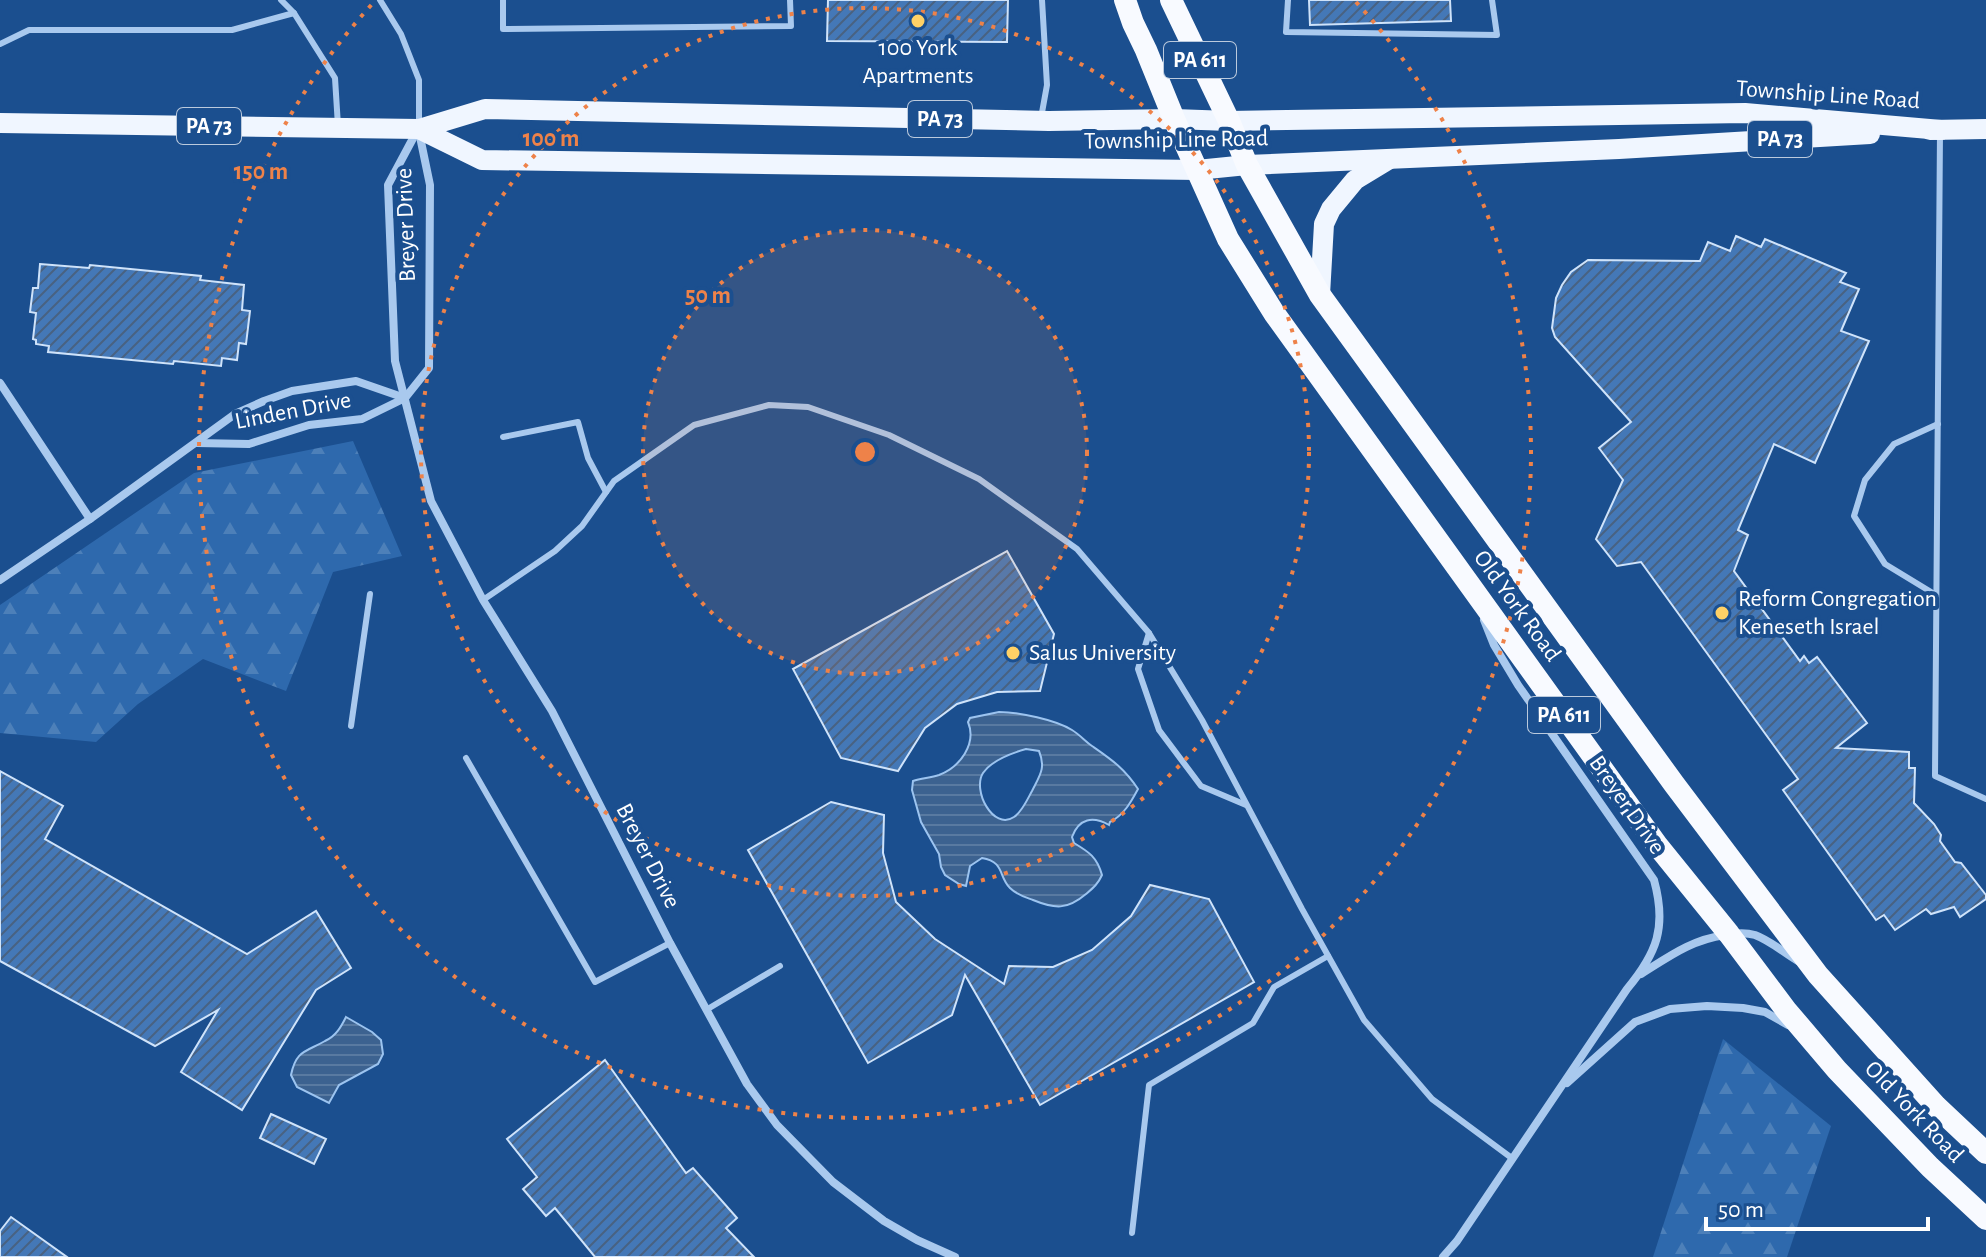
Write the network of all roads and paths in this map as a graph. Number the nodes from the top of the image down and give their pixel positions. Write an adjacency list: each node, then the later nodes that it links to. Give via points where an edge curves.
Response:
1 (281, 0): 10 (lane)
2 (380, 0): 17 (lane, via 419,80)
3 (503, 0): 4 (lane, via 503,29 791,26)
4 (790, 0)
5 (1042, 0): 13 (lane, via 1047,85)
6 (1125, 0): 12 (highway, Old York Road / PA 611)
7 (1171, 0): 14 (highway, Old York Road / PA 611)
8 (1288, 0): 9 (lane, via 1286,32 1497,35)
9 (1492, 0)
10 (294, 13): 11 (lane, via 232,30 29,30); 16 (lane, via 335,78)
11 (0, 44)
12 (1174, 119): 13 (main road, Township Line Road / PA 73); 14 (main road, Township Line Road / PA 73); 22 (highway, Old York Road / PA 611)
13 (1040, 121): 17 (main road, Township Line Road / PA 73, via 485,109)
14 (1229, 121): 19 (main road, Township Line Road / PA 73, via 1745,113); 21 (highway, Old York Road / PA 611)
15 (0, 123): 16 (main road, Township Line Road / PA 73)
16 (338, 128): 17 (main road, Township Line Road / PA 73)
17 (419, 129): 22 (main road, Township Line Road / PA 73, via 482,160); 25 (street, Breyer Drive, via 388,185 395,361); 25 (street, Breyer Drive, via 430,185 429,368)
18 (1986, 129): 19 (main road, Township Line Road / PA 73)
19 (1941, 130): 20 (main road, Township Line Road / PA 73); 26 (lane)
20 (1389, 159): 21 (main road, Township Line Road / PA 73); 23 (main road, via 1355,180 1331,209 1324,224)
21 (1247, 165): 22 (main road, Township Line Road / PA 73); 23 (highway, Old York Road / PA 611)
22 (1197, 170): 32 (highway, Old York Road / PA 611, via 1228,239 1274,313)
23 (1320, 295): 45 (highway, Old York Road / PA 611)
24 (0, 383): 30 (street)
25 (405, 398): 28 (street, Linden Drive, via 362,419 309,425 249,444); 28 (street, Linden Drive, via 356,381 292,391 235,414); 35 (street, Breyer Drive, via 431,501)
26 (1938, 424): 34 (lane); 34 (lane, via 1894,444 1865,480 1854,516 1885,564)
27 (503, 437): 29 (lane, via 578,422 588,458)
28 (197, 443): 30 (street, Linden Drive)
29 (606, 492): 35 (lane, via 582,526 555,551); 36 (lane, via 694,425 769,405 808,407 889,435 979,479 1077,549)
30 (90, 519): 31 (street, Linden Drive)
31 (0, 580)
32 (1468, 583): 41 (highway, Old York Road / PA 611, via 1657,845); 46 (street, Breyer Drive, via 1518,685 1654,880 1659,928)
33 (370, 594): 37 (lane)
34 (1936, 595): 39 (lane, via 1935,776)
35 (483, 600): 42 (street, Breyer Drive, via 552,711)
36 (1149, 633): 40 (lane); 40 (lane, via 1138,669 1159,730 1201,786)
37 (351, 726)
38 (466, 758): 42 (lane, via 595,982)
39 (1986, 799)
40 (1247, 805): 43 (lane)
41 (1729, 934): 45 (street, Breyer Drive, via 1765,940); 46 (street, Breyer Drive, via 1688,944); 48 (highway, Old York Road / PA 611)
42 (670, 943): 47 (street, Breyer Drive)
43 (1328, 956): 51 (lane, via 1364,1020 1432,1099); 53 (lane, via 1274,987 1253,1023 1149,1085)
44 (780, 966): 47 (lane)
45 (1818, 975): 50 (highway, Old York Road / PA 611, via 1936,1106)
46 (1638, 976): 49 (street, Breyer Drive)
47 (706, 1010): 54 (street, Breyer Drive, via 747,1084 801,1151 859,1203)
48 (1809, 1037): 49 (street, Breyer Drive, via 1765,1012 1670,1009 1635,1022); 52 (highway, Old York Road / PA 611)
49 (1558, 1092): 51 (street, Breyer Drive)
50 (1986, 1152)
51 (1513, 1159): 56 (street, Breyer Drive)
52 (1986, 1219)
53 (1132, 1233)
54 (944, 1255): 55 (street, Breyer Drive)
55 (955, 1257)
56 (1443, 1257)

